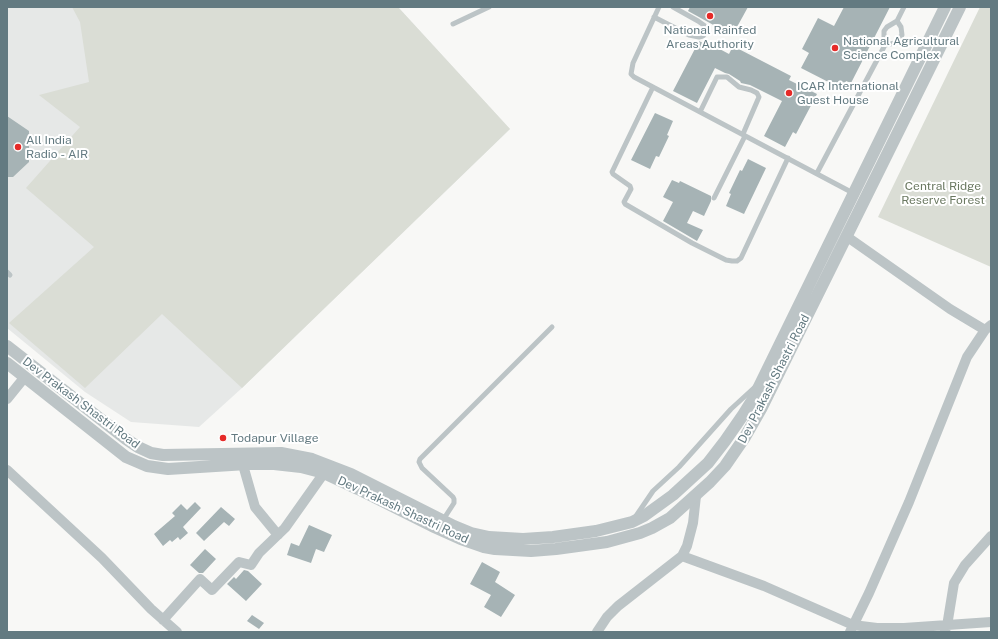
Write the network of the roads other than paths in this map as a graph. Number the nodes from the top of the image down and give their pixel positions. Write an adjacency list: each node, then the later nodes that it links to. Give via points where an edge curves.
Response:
1 (489, 7): 9 (lane)
2 (658, 7): 7 (lane)
3 (673, 7): 7 (lane, via 705,26 706,32 703,36 689,35)
4 (904, 7): 8 (lane)
5 (945, 7): 16 (street, Dev Prakash Shastri Road)
6 (960, 7): 18 (street, Dev Prakash Shastri Road)
7 (654, 17): 11 (lane, via 633,63 631,74)
8 (897, 21): 10 (lane, via 887,26 884,31); 10 (lane, via 902,35 895,43)
9 (453, 24)
10 (885, 45): 15 (lane)
11 (653, 88): 12 (lane); 14 (lane, via 612,172 630,186 625,204 698,246 732,262 741,258)
12 (700, 112): 13 (lane); 13 (lane, via 717,77 728,77 739,87 751,90 759,97)
13 (744, 135): 14 (lane); 17 (lane)
14 (788, 158): 15 (lane)
15 (817, 174): 16 (lane)
16 (853, 193): 25 (street, Dev Prakash Shastri Road)
17 (714, 198)
18 (846, 236): 20 (street, via 950,309); 31 (street, Dev Prakash Shastri Road, via 754,422 736,452)
19 (552, 327): 32 (lane, via 420,459 422,468 454,499)
20 (988, 328): 39 (street, via 967,357 909,502)
21 (7, 346): 23 (street, Dev Prakash Shastri Road)
22 (7, 363): 24 (street, Dev Prakash Shastri Road)
23 (28, 363): 24 (street); 32 (street, Dev Prakash Shastri Road, via 126,440 144,450 163,455 268,453 306,457 351,474)
24 (22, 376): 26 (street); 27 (street, Dev Prakash Shastri Road, via 126,457 142,464 168,469)
25 (761, 381): 30 (street, Dev Prakash Shastri Road, via 753,399 725,441 708,463); 33 (lane, via 653,491)
26 (7, 400)
27 (243, 465): 29 (street, Dev Prakash Shastri Road, via 296,466); 34 (street, via 255,507)
28 (7, 470): 37 (street, via 102,558)
29 (324, 474): 31 (street, Dev Prakash Shastri Road, via 461,539 484,547 508,551 562,549 623,538 660,524); 34 (street)
30 (691, 479): 31 (street); 33 (street, Dev Prakash Shastri Road, via 655,508)
31 (698, 494): 36 (street, via 693,523)
32 (443, 521): 33 (street, Dev Prakash Shastri Road, via 471,533 509,539 553,537 596,531)
33 (632, 522)
34 (278, 535): 37 (street, via 259,553 251,565 239,562 212,590 200,579)
35 (991, 536): 40 (street, via 965,565 954,583)
36 (682, 556): 39 (street, via 764,586); 42 (street, via 618,606)
37 (163, 620): 41 (street)
38 (991, 622): 40 (street)
39 (851, 628): 40 (street)
40 (945, 629)
41 (176, 632)
42 (597, 632)

